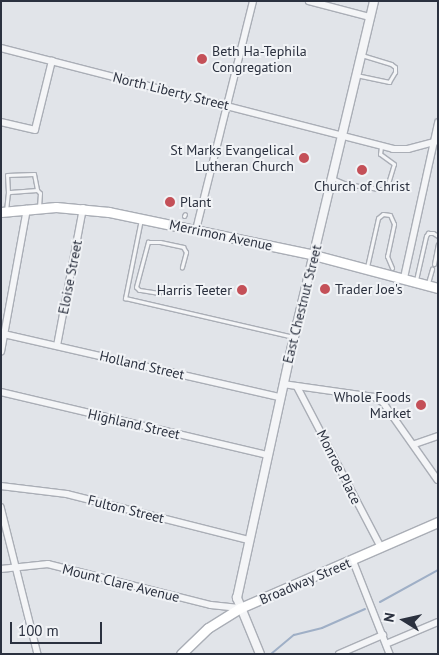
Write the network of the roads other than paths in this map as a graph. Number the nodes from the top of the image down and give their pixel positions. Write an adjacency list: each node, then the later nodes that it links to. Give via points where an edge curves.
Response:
1 (254, 1): 9 (street)
2 (310, 1): 4 (street)
3 (374, 1): 4 (street, East Chestnut Street)
4 (370, 17): 6 (street, East Chestnut Street)
5 (1, 48): 7 (street, North Liberty Street)
6 (364, 56): 8 (street, East Chestnut Street); 8 (lane, via 382,59 395,67 395,72 389,82)
7 (52, 61): 9 (street, North Liberty Street); 10 (street, via 36,130)
8 (356, 75): 12 (street, East Chestnut Street)
9 (226, 105): 12 (street, North Liberty Street); 23 (street)
10 (1, 122)
11 (438, 123): 13 (street)
12 (341, 136): 14 (street, North Liberty Street); 15 (street, East Chestnut Street)
13 (436, 140): 14 (street, North Liberty Street, via 408,148); 32 (street)
14 (381, 146): 15 (lane, via 382,156 394,164 386,190 346,184)
15 (332, 177): 26 (street, East Chestnut Street)
16 (37, 190): 17 (lane); 17 (lane, via 34,174 7,176); 19 (lane, via 40,193)
17 (8, 193): 21 (lane)
18 (27, 208): 19 (main road, Merrimon Avenue); 21 (main road, Merrimon Avenue); 37 (street)
19 (39, 208): 20 (main road, Merrimon Avenue)
20 (83, 208): 22 (main road, Merrimon Avenue); 40 (street, Eloise Street)
21 (4, 212)
22 (142, 218): 23 (main road, Merrimon Avenue); 39 (lane, via 125,298)
23 (196, 230): 26 (main road, Merrimon Avenue)
24 (438, 236): 33 (lane, via 428,233 426,236)
25 (438, 244): 27 (lane)
26 (314, 255): 29 (main road, Merrimon Avenue); 39 (street, East Chestnut Street)
27 (434, 264)
28 (182, 266): 36 (lane, via 186,252 183,247 148,242 136,287)
29 (367, 268): 30 (lane, via 378,218 383,214 390,215 394,224 387,256); 32 (main road, Merrimon Avenue)
30 (392, 268)
31 (432, 269): 34 (lane)
32 (404, 278): 33 (main road, Merrimon Avenue)
33 (416, 281): 34 (main road, Merrimon Avenue)
34 (427, 284): 35 (main road, Merrimon Avenue)
35 (438, 288)
36 (160, 293)
37 (5, 306): 38 (street)
38 (4, 334): 40 (street, Holland Street); 41 (street)
39 (294, 337): 42 (street, East Chestnut Street)
40 (57, 346): 45 (street, Holland Street)
41 (1, 352)
42 (283, 384): 43 (street); 45 (street, East Chestnut Street)
43 (297, 386): 47 (street, via 374,396 387,406); 54 (street, Monroe Place)
44 (1, 392): 48 (street, Highland Street)
45 (280, 397): 48 (street, East Chestnut Street)
46 (438, 436): 47 (street)
47 (415, 444): 49 (street)
48 (268, 455): 53 (street, East Chestnut Street)
49 (438, 480)
50 (1, 486): 53 (street, Fulton Street, via 67,494)
51 (1, 508): 56 (street)
52 (438, 522): 54 (main road, Broadway Street)
53 (249, 540): 58 (street, East Chestnut Street, via 237,598)
54 (381, 548): 55 (main road, Broadway Street)
55 (353, 560): 58 (main road, Broadway Street); 60 (street)
56 (17, 568): 57 (street, Mount Clare Avenue); 58 (street, Mount Clare Avenue, via 48,564 211,605); 62 (street)
57 (1, 569)
58 (240, 608): 63 (main road, Broadway Street, via 208,628); 64 (street)
59 (438, 622): 61 (street)
60 (382, 635): 61 (street); 65 (street)
61 (386, 644): 66 (street)
62 (38, 654)
63 (181, 654)
64 (260, 654)
65 (339, 654)
66 (390, 654)

